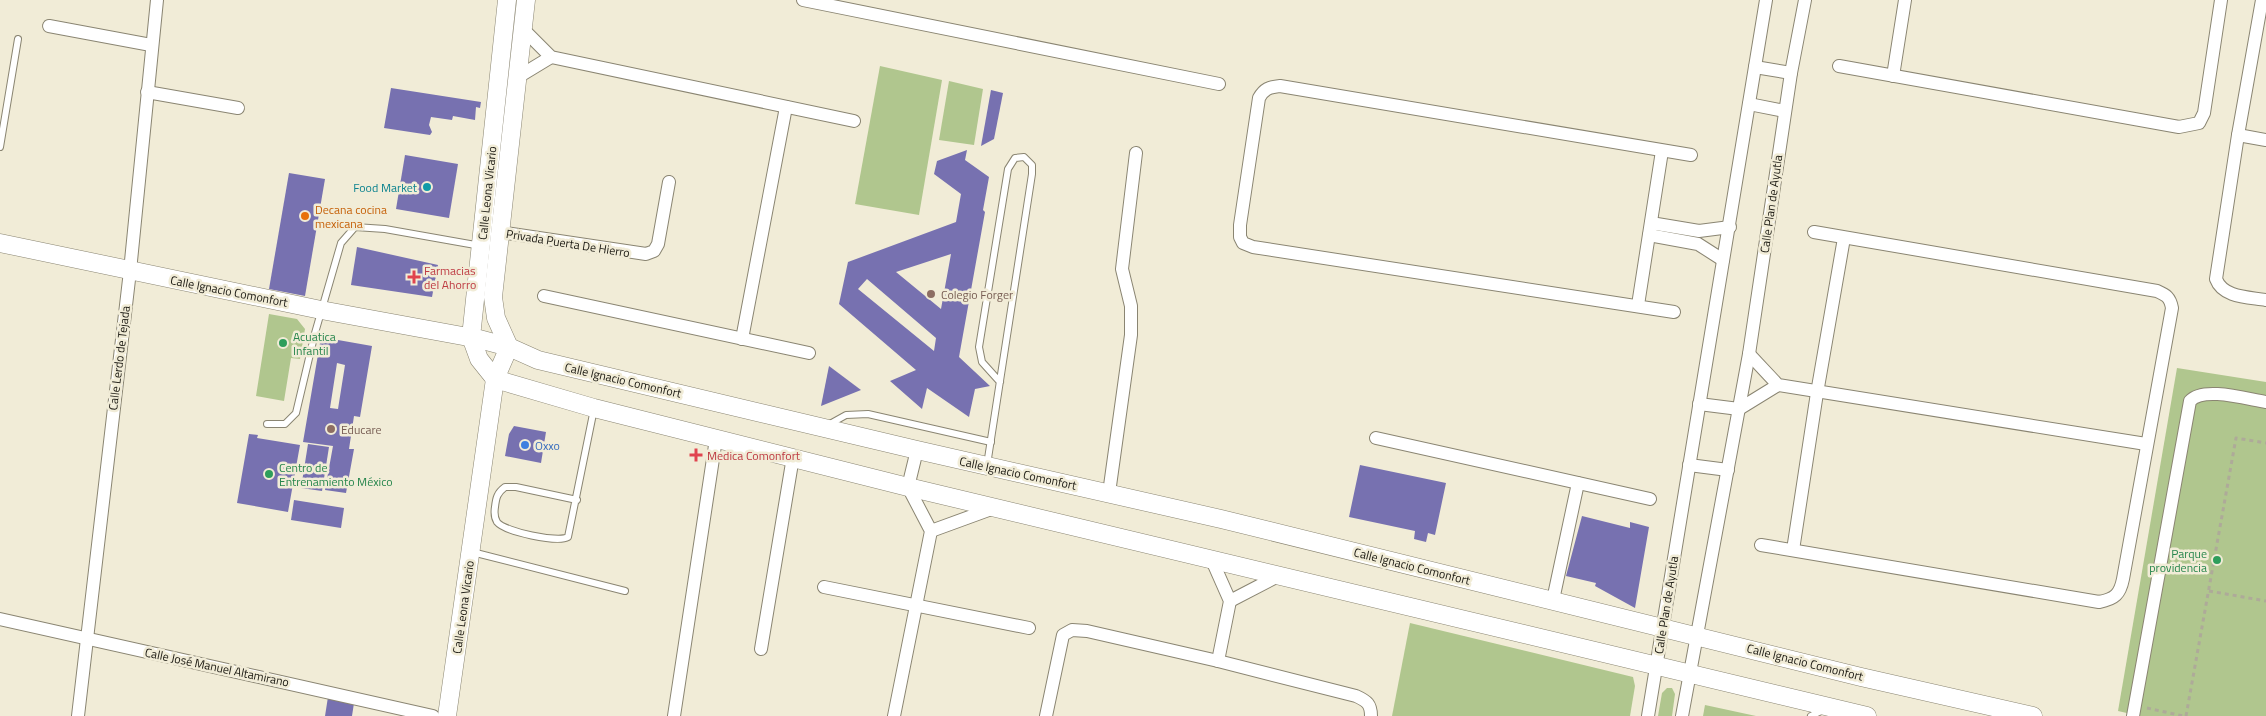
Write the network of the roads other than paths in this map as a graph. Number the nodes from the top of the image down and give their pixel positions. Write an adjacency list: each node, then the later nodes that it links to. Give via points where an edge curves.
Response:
1 (157, 0): 14 (street, Calle Lerdo de Tejada)
2 (506, 0): 27 (main road, Calle Leona Vicario)
3 (526, 0): 12 (main road, Calle Leona Vicario)
4 (803, 0): 21 (street)
5 (1766, 0): 17 (street, Calle Plan de Ayutla)
6 (1817, 0): 10 (street)
7 (2221, 0): 19 (street, via 2204,113 2198,123 2190,126 2179,127)
8 (2262, 0): 29 (street)
9 (1902, 1): 19 (street)
10 (1804, 2): 18 (street, Calle Plan de Ayutla)
11 (49, 26): 14 (street)
12 (524, 30): 15 (street); 20 (main road, Calle Leona Vicario)
13 (18, 39): 31 (lane)
14 (151, 45): 22 (street, Calle Lerdo de Tejada)
15 (551, 57): 20 (street); 24 (street)
16 (1839, 66): 19 (street)
17 (1755, 67): 18 (street); 23 (street, Calle Plan de Ayutla)
18 (1790, 73): 26 (street, Calle Plan de Ayutla)
19 (1893, 76)
20 (518, 77): 27 (main road, Calle Leona Vicario)
21 (1219, 84)
22 (147, 92): 25 (street); 46 (street, Calle Lerdo de Tejada)
23 (1749, 104): 26 (street); 36 (street, Calle Plan de Ayutla)
24 (786, 107): 28 (street); 53 (street)
25 (238, 108)
26 (1785, 111): 56 (street, Calle Plan de Ayutla)
27 (504, 117): 39 (main road, Calle Leona Vicario); 44 (main road, Calle Leona Vicario)
28 (854, 121)
29 (2238, 135): 30 (street); 48 (street, via 2216,279 2225,291)
30 (2266, 140)
31 (0, 147)
32 (1662, 151): 34 (street); 37 (street); 49 (street, via 1280,86 1264,90 1259,98 1240,225 1243,243)
33 (1136, 153): 78 (street, via 1122,269 1131,306 1131,336)
34 (1691, 155)
35 (668, 182): 39 (street, Privada Puerta De Hierro, via 658,244 654,251 646,254)
36 (1730, 227): 38 (street); 45 (street, Calle Plan de Ayutla)
37 (1650, 229): 38 (street); 43 (street); 49 (street)
38 (1700, 231): 43 (street)
39 (500, 232): 54 (main road, Calle Leona Vicario, via 493,297 496,318)
40 (1814, 232): 41 (street)
41 (1844, 238): 60 (street); 70 (street, via 2147,289 2166,295 2172,308)
42 (0, 243): 46 (main road, Calle Ignacio Comonfort)
43 (1698, 244): 45 (street)
44 (482, 246): 50 (lane, via 355,227 341,243); 52 (main road, Calle Leona Vicario)
45 (1723, 260): 62 (street, Calle Plan de Ayutla)
46 (130, 271): 50 (main road, Calle Ignacio Comonfort); 97 (street, Calle Lerdo de Tejada)
47 (544, 296): 53 (street)
48 (2266, 300)
49 (1638, 305): 51 (street)
50 (321, 310): 52 (main road, Calle Ignacio Comonfort); 65 (lane, via 296,413 284,424)
51 (1674, 312)
52 (471, 337): 54 (main road, Calle Ignacio Comonfort); 57 (main road, Calle Leona Vicario, via 479,359)
53 (742, 338): 55 (street)
54 (509, 347): 57 (main road, Calle Leona Vicario); 66 (main road, Calle Ignacio Comonfort, via 538,360)
55 (809, 353)
56 (1749, 354): 59 (street); 64 (street, Calle Plan de Ayutla)
57 (495, 379): 63 (main road); 85 (main road, Calle Leona Vicario)
58 (1000, 382): 58 (lane, via 1032,174 1032,165 1024,157 1015,158 1008,169 979,348 982,362); 69 (lane)
59 (1778, 385): 60 (street); 64 (street)
60 (1817, 393): 70 (street); 84 (street)
61 (2266, 402): 103 (street, via 2207,394 2190,401)
62 (1700, 404): 64 (street); 73 (street, Calle Plan de Ayutla)
63 (594, 408): 68 (main road); 80 (lane)
64 (1739, 409): 75 (street, Calle Plan de Ayutla)
65 (267, 424)
66 (822, 428): 69 (lane, via 846,415 863,413); 71 (main road, Calle Ignacio Comonfort)
67 (1376, 438): 76 (street)
68 (716, 439): 72 (main road); 107 (street)
69 (991, 442): 74 (lane)
70 (2146, 444): 84 (street, via 2120,592 2110,600 2099,602)
71 (916, 450): 74 (main road, Calle Ignacio Comonfort); 77 (street)
72 (793, 458): 77 (main road); 98 (street)
73 (1689, 465): 75 (street); 95 (street, Calle Plan de Ayutla)
74 (987, 466): 78 (main road, Calle Ignacio Comonfort)
75 (1728, 470): 96 (street, Calle Plan de Ayutla)
76 (1578, 483): 79 (street); 90 (street)
77 (908, 487): 81 (main road); 82 (street)
78 (1109, 493): 90 (main road, Calle Ignacio Comonfort)
79 (1650, 499)
80 (577, 500): 80 (lane, via 516,487 505,488 496,496 494,514 497,522 510,530 564,540 570,533)
81 (996, 507): 82 (street); 86 (main road)
82 (931, 530): 92 (street)
83 (1761, 545): 84 (street)
84 (1794, 550)
85 (470, 551): 89 (lane); 106 (main road, Calle Leona Vicario)
86 (1211, 558): 87 (main road); 91 (street)
87 (1280, 575): 91 (street); 100 (main road)
88 (824, 587): 92 (street)
89 (625, 592)
90 (1553, 600): 95 (main road, Calle Ignacio Comonfort)
91 (1230, 601): 99 (street)
92 (916, 604): 94 (street); 108 (street)
93 (0, 618): 97 (street, Calle José Manuel Altamirano)
94 (1029, 628)
95 (1662, 628): 96 (main road, Calle Ignacio Comonfort); 100 (street, Calle Plan de Ayutla)
96 (1696, 635): 101 (street, Calle Plan de Ayutla); 115 (main road, Calle Ignacio Comonfort)
97 (86, 638): 104 (street, Calle Lerdo de Tejada); 105 (street, Calle José Manuel Altamirano)
98 (761, 649)
99 (1218, 661): 109 (street, via 1072,630 1063,635 1059,647); 110 (street, via 1356,696 1367,701)
100 (1656, 667): 101 (main road); 111 (street, Calle Plan de Ayutla)
101 (1689, 673): 102 (main road); 112 (street, Calle Plan de Ayutla)
102 (1830, 707): 113 (lane); 114 (main road)
103 (2134, 710)
104 (78, 716)
105 (433, 716)
106 (448, 716)
107 (674, 716)
108 (894, 716)
109 (1046, 716)
110 (1371, 716)
111 (1648, 716)
112 (1682, 716)
113 (1811, 716)
114 (1867, 716)
115 (2033, 716)

